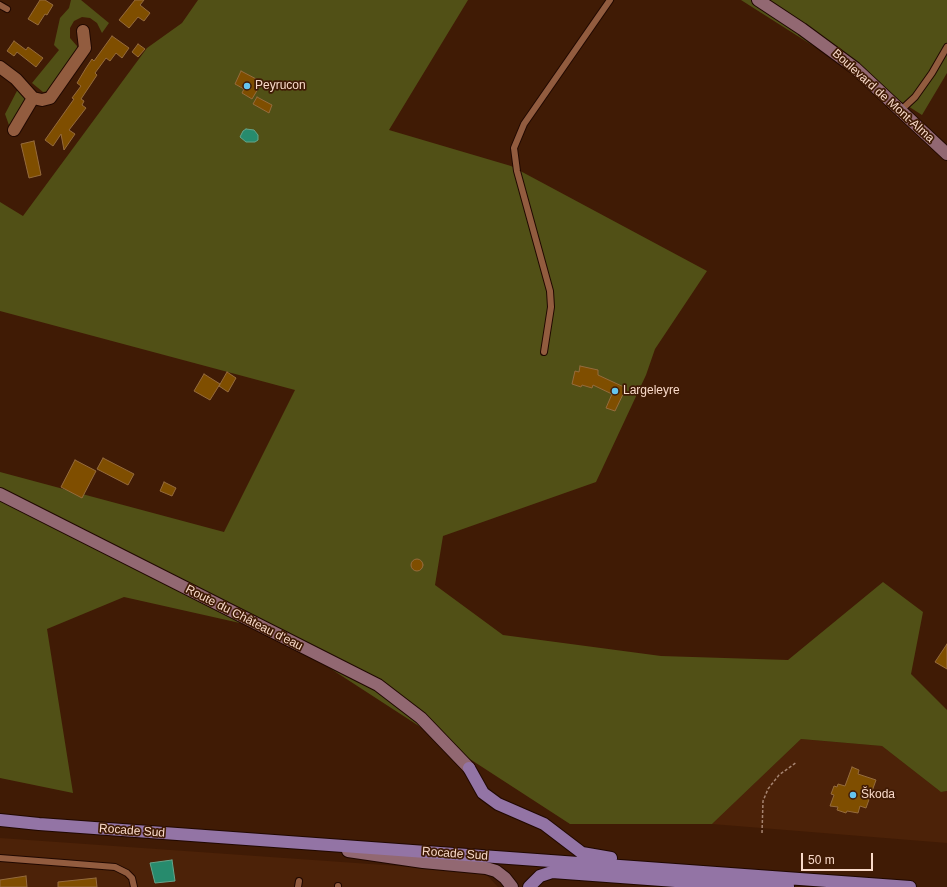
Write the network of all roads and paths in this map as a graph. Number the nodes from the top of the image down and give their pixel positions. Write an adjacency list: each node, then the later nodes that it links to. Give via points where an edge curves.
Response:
1 (610, 0): 12 (lane, via 524,124 514,148 517,171 550,291 551,307)
2 (758, 0): 9 (main road, Boulevard de Mont-Alma, via 838,55)
3 (0, 4): 4 (lane)
4 (7, 8)
5 (83, 31): 8 (street, via 85,48 55,93 50,98 42,100)
6 (947, 47): 9 (lane, via 932,73)
7 (0, 67): 8 (street)
8 (33, 98): 10 (street)
9 (900, 111): 11 (main road, Boulevard de Mont-Alma)
10 (14, 130)
11 (947, 154)
12 (544, 352)
13 (0, 494): 19 (main road, Route du Château d'eau, via 378,685 422,718 469,768 484,793 498,804 544,824 582,853)
14 (797, 762): 16 (path, via 779,775 768,789 763,801)
15 (0, 820): 17 (main road, Rocade Sud)
16 (762, 833)
17 (287, 842): 19 (main road, Rocade Sud); 22 (main road, via 423,862 486,868 496,871)
18 (0, 858): 21 (lane, via 115,867 132,878)
19 (707, 872): 20 (main road, Rocade Sud)
20 (873, 884): 23 (main road, via 797,886 689,882 552,872 540,876); 24 (main road, Rocade Sud)
21 (134, 887)
22 (512, 887)
23 (529, 887)
24 (910, 887)

